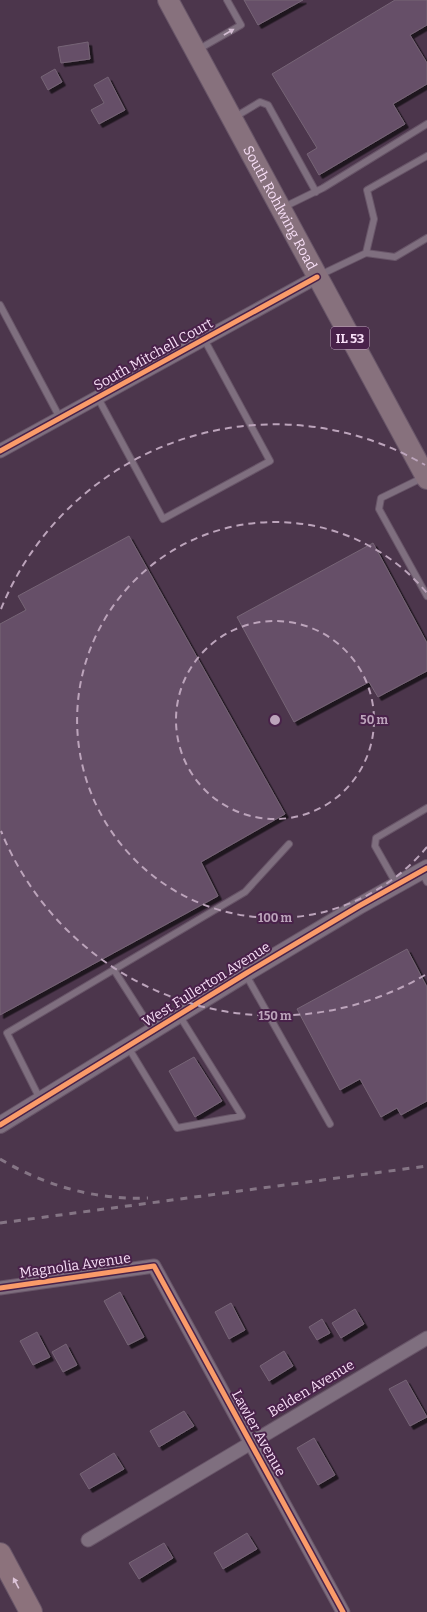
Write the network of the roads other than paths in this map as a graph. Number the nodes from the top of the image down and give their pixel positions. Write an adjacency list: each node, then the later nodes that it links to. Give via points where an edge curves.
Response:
1 (168, 0): 3 (main road, South Rohlwing Road / IL 53)
2 (228, 0): 3 (lane, one-way to 2, via 241,25)
3 (196, 51): 4 (main road, South Rohlwing Road / IL 53)
4 (232, 119): 7 (lane, via 260,102 268,105); 8 (main road, South Rohlwing Road / IL 53)
5 (427, 124): 7 (lane)
6 (427, 156): 10 (lane, via 367,190 374,219)
7 (316, 192): 8 (lane)
8 (280, 209): 11 (main road, South Rohlwing Road / IL 53)
9 (427, 238): 10 (lane, via 395,257)
10 (366, 253): 11 (lane)
11 (317, 277): 13 (street, South Mitchell Court); 17 (main road, South Rohlwing Road / IL 53)
12 (0, 305): 15 (lane)
13 (204, 339): 14 (street, South Mitchell Court); 14 (lane, via 270,460 163,519)
14 (98, 398): 15 (street, South Mitchell Court)
15 (60, 418): 16 (street, South Mitchell Court)
16 (0, 451)
17 (426, 478): 18 (lane, via 381,498 379,509)
18 (427, 596)
19 (427, 808): 22 (lane, via 376,838 375,846)
20 (289, 844): 23 (lane, via 245,892)
21 (425, 874): 22 (street, West Fullerton Avenue)
22 (397, 885): 24 (street, West Fullerton Avenue)
23 (114, 970): 26 (lane); 28 (lane, via 7,1034)
24 (245, 974): 25 (street, West Fullerton Avenue); 30 (lane)
25 (179, 1015): 26 (street, West Fullerton Avenue); 27 (lane, via 242,1116 177,1128)
26 (153, 1031): 27 (street, West Fullerton Avenue)
27 (128, 1046): 28 (street, West Fullerton Avenue)
28 (40, 1101): 29 (street, West Fullerton Avenue)
29 (0, 1124)
30 (330, 1124)
31 (154, 1266): 32 (street, Magnolia Avenue); 34 (street, Lawler Avenue)
32 (0, 1288)
33 (427, 1338): 34 (street, Belden Avenue)
34 (251, 1443): 35 (street, Belden Avenue); 38 (street, Lawler Avenue)
35 (88, 1540)
36 (0, 1554): 37 (highway, one-way to 36)
37 (31, 1612)
38 (343, 1612)

